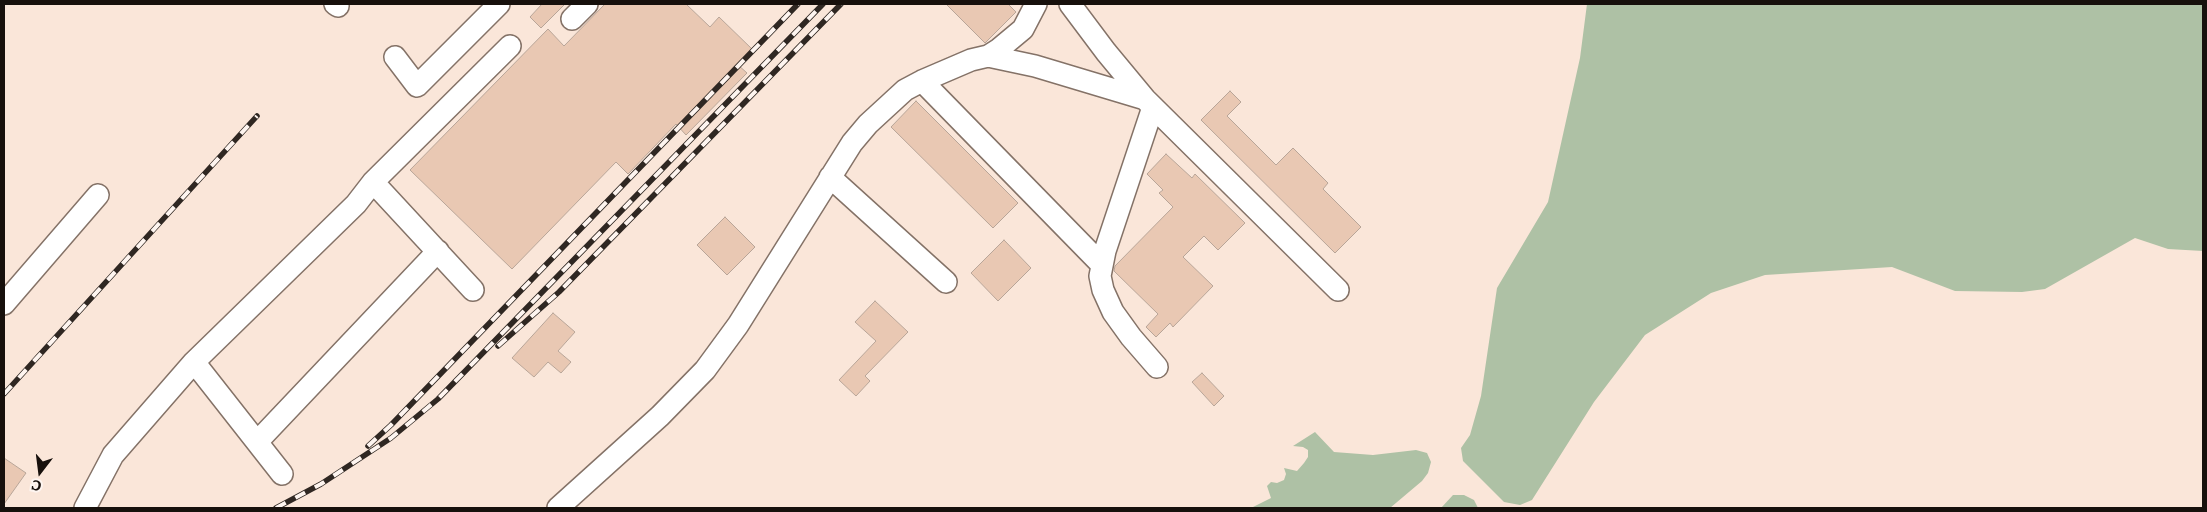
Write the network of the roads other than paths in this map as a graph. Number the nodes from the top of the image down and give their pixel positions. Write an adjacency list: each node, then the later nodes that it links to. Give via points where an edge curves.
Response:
1 (499, 4): 8 (lane, via 417,86)
2 (587, 4): 5 (lane)
3 (1036, 4): 7 (lane, via 1023,28)
4 (1070, 4): 10 (lane)
5 (572, 19)
6 (510, 46): 12 (lane)
7 (988, 56): 9 (lane); 10 (lane, via 1064,74)
8 (395, 57)
9 (922, 81): 11 (lane, via 905,90 868,124); 15 (lane)
10 (1149, 103): 15 (lane); 18 (lane)
11 (830, 177): 16 (lane); 25 (lane, via 738,325 705,370 654,422)
12 (373, 182): 14 (lane); 20 (lane, via 356,204)
13 (98, 195): 19 (lane)
14 (438, 252): 17 (lane); 22 (lane)
15 (1102, 265): 21 (lane, via 1100,276 1107,301 1131,337)
16 (946, 282)
17 (473, 290)
18 (1338, 290)
19 (4, 304)
20 (194, 362): 22 (lane); 24 (lane, via 114,455)
21 (1157, 367)
22 (257, 442): 23 (lane)
23 (282, 474)
24 (85, 508)
25 (558, 508)

